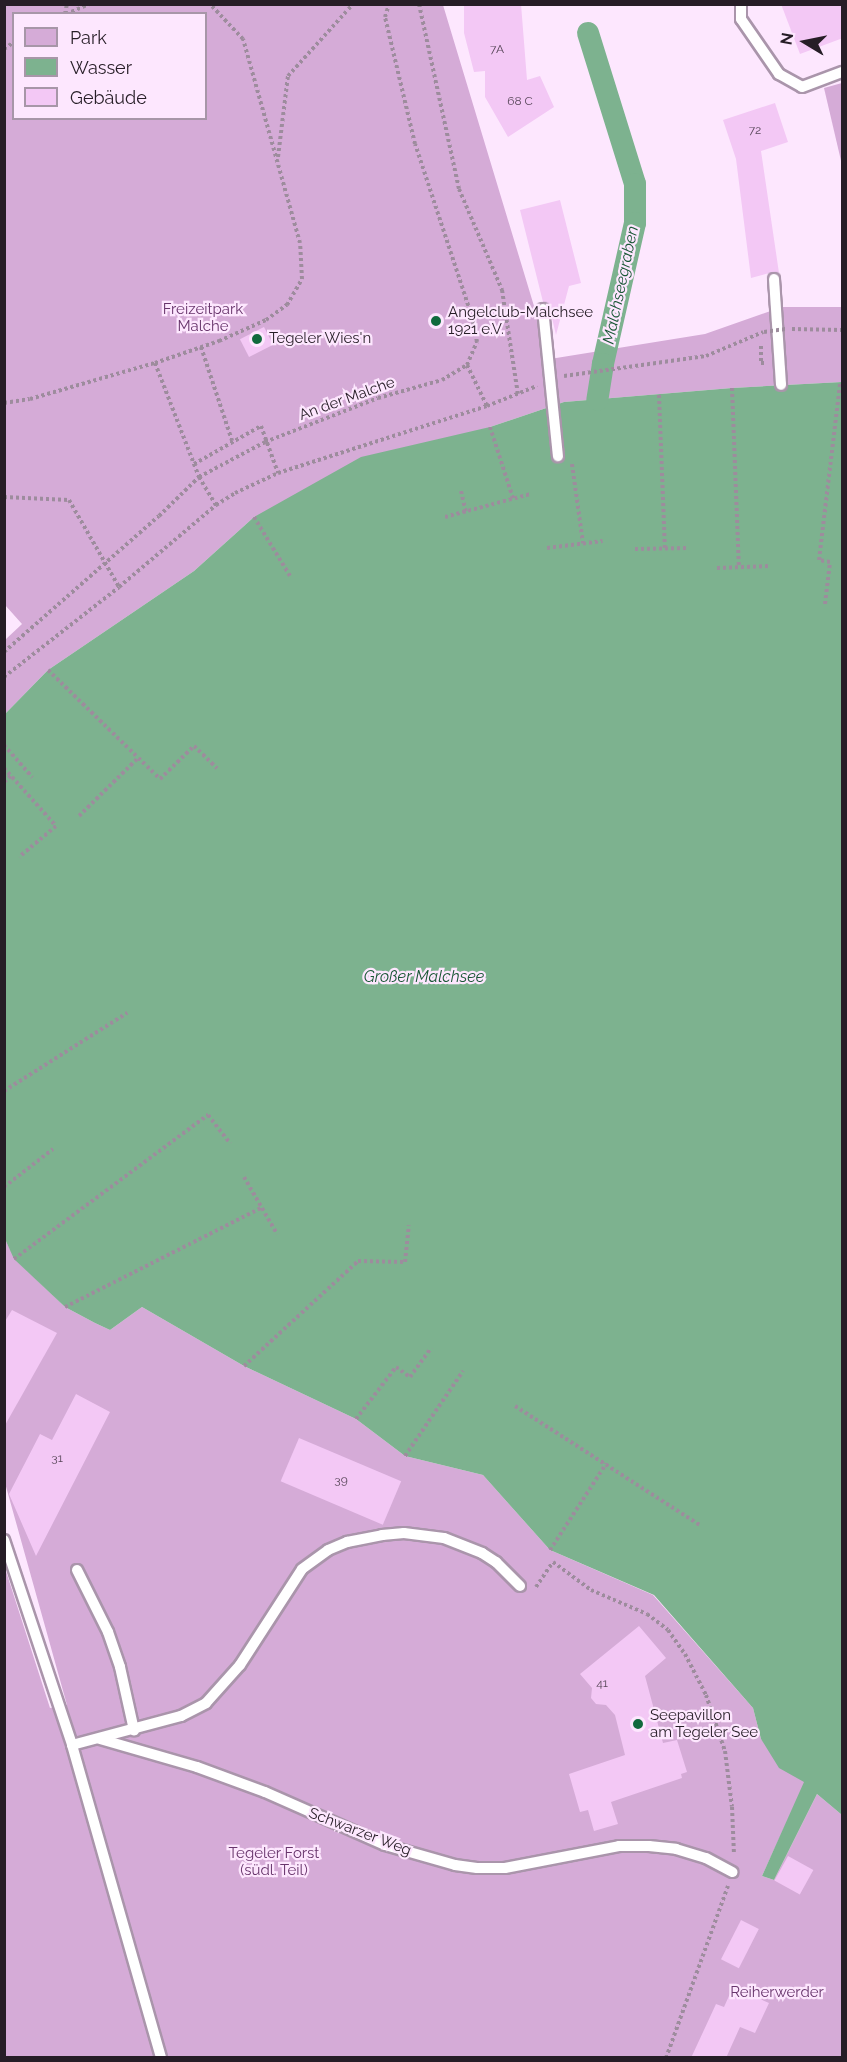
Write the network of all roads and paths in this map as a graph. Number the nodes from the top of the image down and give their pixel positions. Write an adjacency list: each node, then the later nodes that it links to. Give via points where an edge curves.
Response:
1 (89, 4): 7 (path)
2 (210, 4): 9 (path, via 243,39)
3 (353, 4): 9 (path, via 288,76)
4 (389, 4): 15 (path, via 385,17 415,144 472,317 477,342)
5 (419, 4): 22 (path, via 459,189 502,290 518,394)
6 (741, 4): 8 (lane, via 741,19 778,74 802,87)
7 (70, 12)
8 (843, 72)
9 (277, 160): 13 (path, via 300,243 302,279 287,306 266,320)
10 (774, 279): 18 (lane)
11 (543, 309): 16 (lane)
12 (843, 330): 16 (path, bridge, via 764,332 706,356)
13 (201, 347): 14 (path); 24 (path)
14 (155, 363): 21 (path); 28 (path)
15 (467, 365): 22 (path); 25 (path, An der Malche, via 442,380 378,398)
16 (550, 380): 26 (lane)
17 (840, 382): 51 (path, via 819,560 830,562)
18 (781, 386)
19 (732, 388): 47 (path)
20 (659, 395): 42 (path)
21 (4, 403)
22 (487, 406): 29 (path)
23 (490, 427): 34 (path)
24 (232, 441): 25 (path, via 261,426); 28 (path)
25 (265, 442): 29 (path); 30 (path, An der Malche)
26 (558, 456)
27 (572, 461): 40 (path)
28 (194, 464): 30 (path)
29 (278, 473): 35 (path)
30 (199, 477): 35 (path); 45 (path, An der Malche)
31 (461, 490): 36 (path)
32 (530, 494): 34 (path)
33 (4, 497): 45 (path, via 69,500)
34 (513, 498): 36 (path)
35 (216, 505): 50 (path)
36 (466, 512): 38 (path)
37 (254, 517): 49 (path)
38 (445, 517)
39 (603, 541): 40 (path)
40 (583, 543): 41 (path)
41 (547, 548)
42 (665, 548): 43 (path); 44 (path)
43 (689, 548)
44 (635, 549)
45 (105, 563): 50 (path); 52 (path, An der Malche)
46 (770, 566): 47 (path)
47 (739, 567): 48 (path)
48 (717, 568)
49 (290, 576)
50 (119, 587): 54 (path)
51 (825, 604)
52 (4, 652)
53 (48, 670): 56 (path)
54 (4, 677)
55 (4, 745): 60 (path)
56 (138, 758): 58 (path, via 160,779 194,746); 62 (path)
57 (4, 768): 59 (path)
58 (217, 768)
59 (11, 776): 61 (path); 63 (path, via 56,826)
60 (32, 777)
61 (4, 782)
62 (79, 816)
63 (19, 857)
64 (127, 1013): 65 (path)
65 (4, 1091)
66 (230, 1143): 73 (path, via 208,1115)
67 (53, 1149): 69 (path)
68 (244, 1177): 70 (path)
69 (4, 1187)
70 (261, 1208): 72 (path); 74 (path)
71 (409, 1225): 76 (path, via 405,1262 358,1260)
72 (277, 1234)
73 (15, 1259)
74 (65, 1307)
75 (431, 1348): 79 (path, via 410,1377 396,1367)
76 (244, 1366)
77 (463, 1371): 80 (path)
78 (515, 1406): 81 (path)
79 (356, 1419)
80 (405, 1456)
81 (606, 1464): 82 (path); 84 (path)
82 (700, 1525)
83 (4, 1540): 88 (lane)
84 (550, 1550)
85 (77, 1570): 90 (lane, via 108,1632)
86 (520, 1586): 90 (lane, Schwarzer Weg, via 482,1553 444,1538 404,1533 347,1542 302,1569 240,1665 206,1703 181,1716)
87 (535, 1588): 93 (path, via 553,1562 591,1590 647,1614 668,1630 685,1654 706,1695 725,1751 735,1833)
88 (59, 1707): 89 (lane); 92 (lane)
89 (56, 1726)
90 (134, 1730): 91 (lane, Schwarzer Weg)
91 (100, 1739): 92 (lane, Schwarzer Weg); 93 (lane, Schwarzer Weg, via 197,1767 385,1845 455,1864 505,1868 619,1846 649,1846 706,1858)
92 (72, 1745): 94 (lane)
93 (732, 1872): 95 (path)
94 (161, 2058)
95 (666, 2058)

